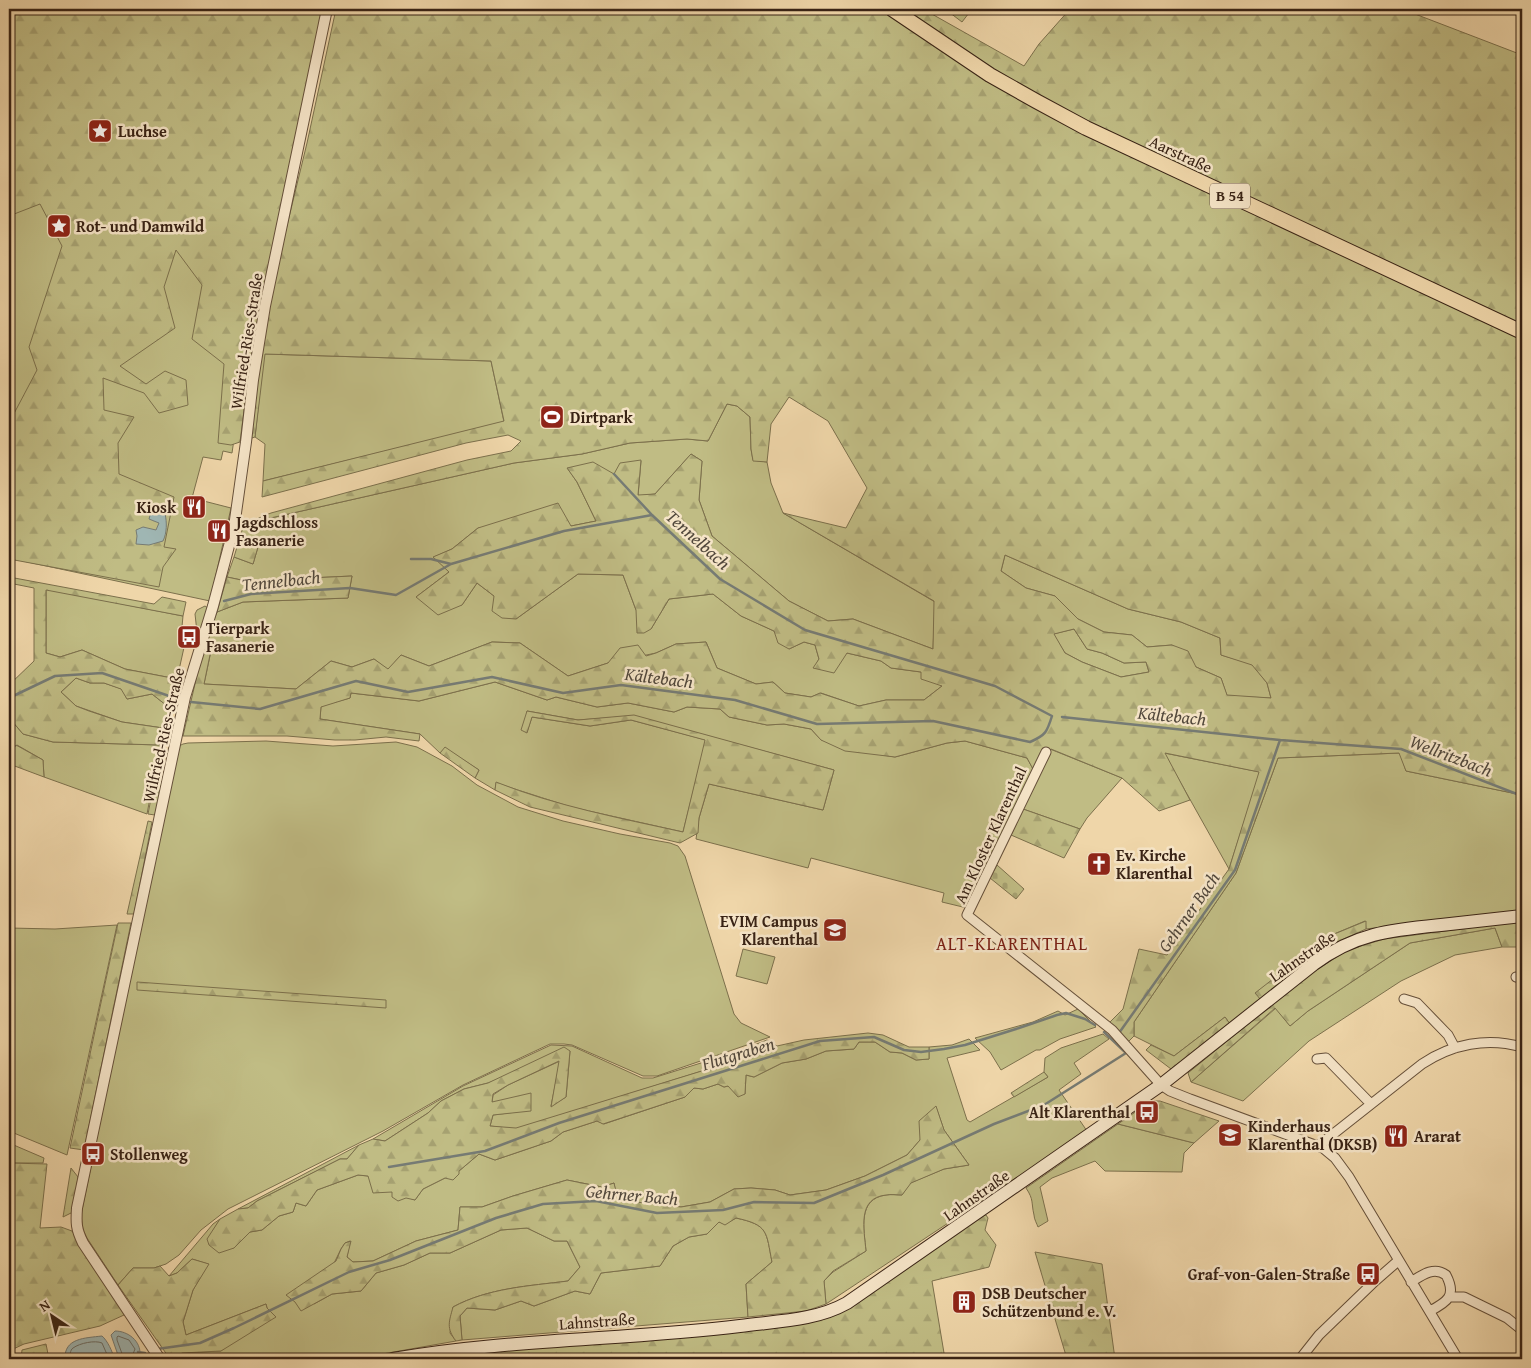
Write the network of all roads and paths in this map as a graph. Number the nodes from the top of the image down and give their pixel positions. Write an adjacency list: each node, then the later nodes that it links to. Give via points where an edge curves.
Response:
1 (327, 9): 18 (street, Wilfried-Ries-Straße, via 265,306 234,527 183,706 77,1208 77,1231)
2 (892, 9): 3 (main road, Aarstraße / B 54, via 990,75 1086,128)
3 (1522, 332)
4 (1046, 752): 10 (street, Am Kloster Klarenthal, via 967,915 1112,1030)
5 (1522, 916): 10 (main road, Lahnstraße, via 1392,930 1344,945 1314,964)
6 (1404, 999): 8 (street, via 1417,1004 1448,1036)
7 (1522, 1047): 8 (street, via 1484,1042)
8 (1455, 1048): 11 (street, via 1430,1059)
9 (1317, 1059): 11 (street, via 1326,1058)
10 (1161, 1085): 12 (street, via 1190,1099); 19 (main road, Lahnstraße, via 847,1303 830,1311 809,1317 719,1328 482,1346)
11 (1371, 1104): 12 (street)
12 (1318, 1146): 13 (street, via 1340,1164)
13 (1398, 1261): 14 (street); 20 (street, via 1319,1334)
14 (1411, 1282): 15 (street, via 1429,1272 1444,1273); 16 (street)
15 (1450, 1296): 16 (street); 17 (street, via 1464,1297 1507,1318)
16 (1430, 1311): 21 (street)
17 (1522, 1330)
18 (160, 1359)
19 (393, 1359)
20 (1300, 1359)
21 (1458, 1359)

